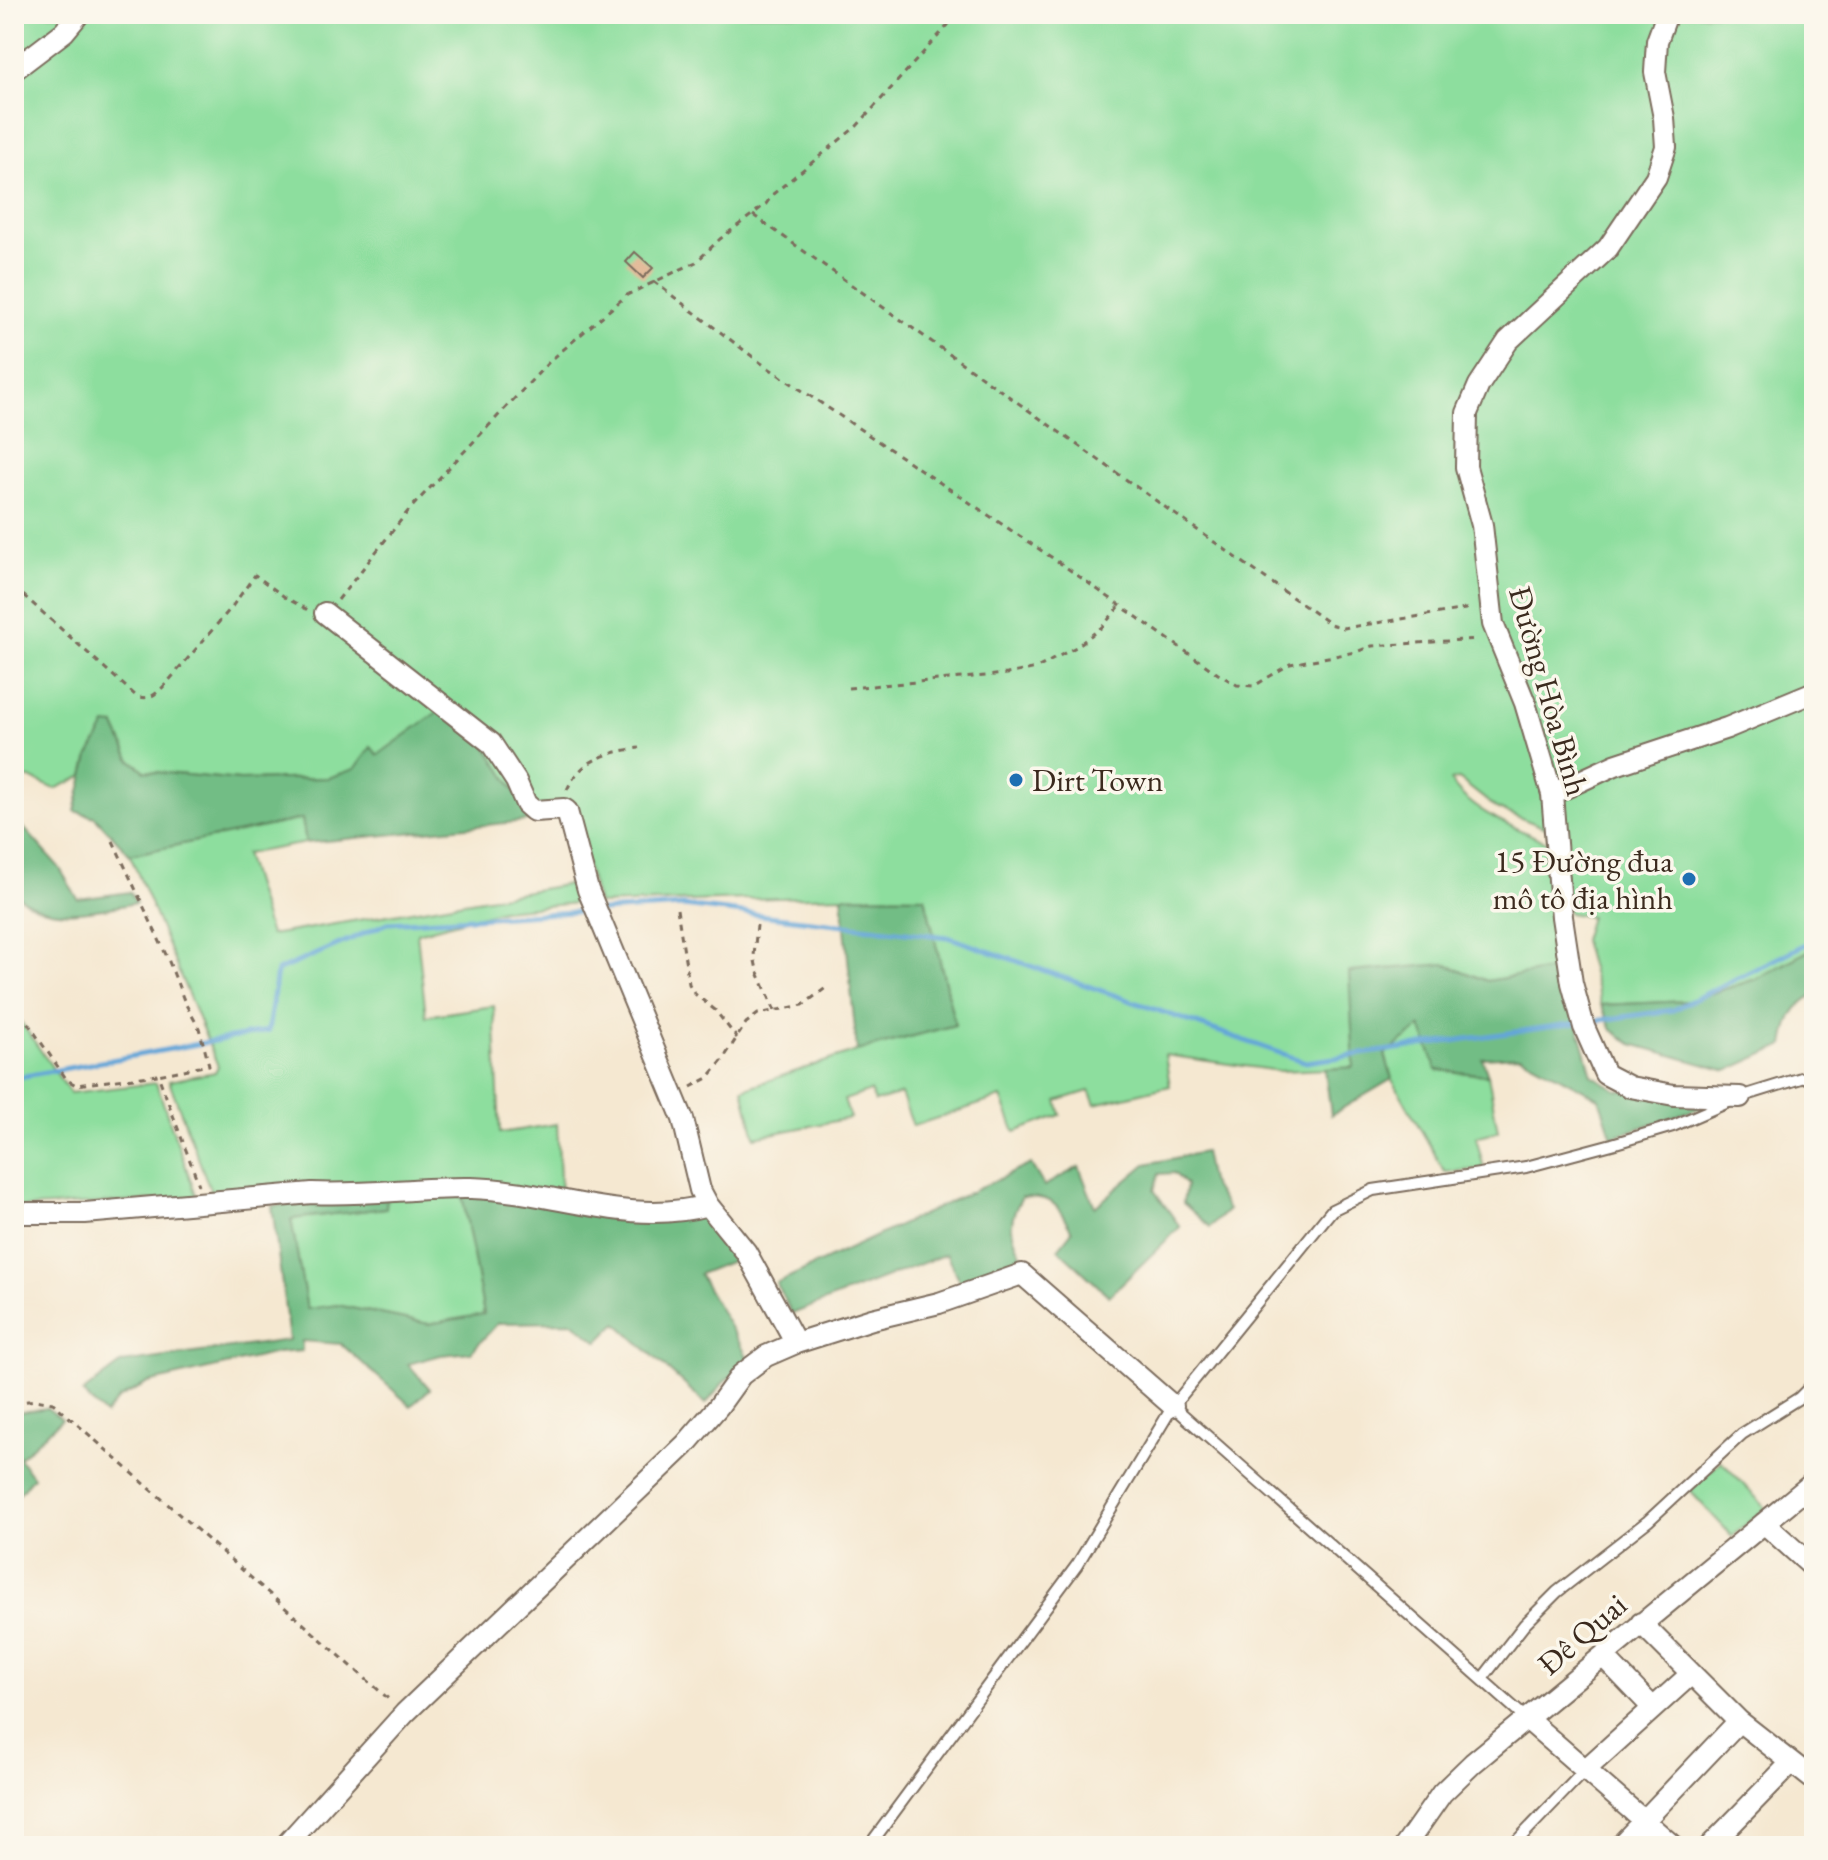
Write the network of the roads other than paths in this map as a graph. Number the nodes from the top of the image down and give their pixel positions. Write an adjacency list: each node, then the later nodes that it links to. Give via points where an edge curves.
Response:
1 (79, 14): 3 (street)
2 (1667, 14): 6 (street, Đường Hòa Bình, via 1657,41 1655,72 1666,147 1656,177 1608,248 1508,341 1467,413 1466,467 1482,525 1490,605)
3 (14, 70)
4 (325, 613): 9 (street, via 491,743 534,811 567,811 588,890 674,1096)
5 (1814, 692): 6 (street, via 1615,765)
6 (1552, 794): 8 (street, Đường Hòa Bình, via 1572,983 1605,1074 1630,1087 1674,1095)
7 (1814, 1074): 8 (lane)
8 (1740, 1097): 13 (lane, via 1673,1126 1612,1144 1526,1167 1373,1190 1332,1210)
9 (708, 1205): 10 (street, via 652,1213 472,1188); 11 (street, via 746,1252)
10 (14, 1213)
11 (796, 1343): 13 (street, via 1022,1274); 29 (street, via 741,1375 685,1445 405,1713)
12 (1814, 1383): 20 (lane, via 1742,1434 1648,1521 1557,1592)
13 (1173, 1406): 20 (lane); 30 (lane, via 1077,1565)
14 (1814, 1482): 15 (street, Đê Quai)
15 (1764, 1523): 16 (street); 17 (street, Đê Quai)
16 (1814, 1568)
17 (1641, 1623): 18 (street, Đê Quai); 19 (street)
18 (1603, 1656): 21 (street); 22 (street, Đê Quai)
19 (1690, 1675): 21 (street); 23 (street)
20 (1482, 1679): 22 (lane)
21 (1653, 1708): 25 (street)
22 (1528, 1720): 25 (street); 28 (street, Đê Quai, via 1442,1793)
23 (1739, 1721): 24 (street); 27 (street)
24 (1791, 1763): 26 (street); 34 (street)
25 (1586, 1769): 27 (street); 31 (lane)
26 (1814, 1780)
27 (1646, 1822): 32 (street); 33 (street)
28 (1412, 1843)
29 (285, 1846)
30 (869, 1846)
31 (1512, 1846)
32 (1620, 1846)
33 (1673, 1846)
34 (1710, 1846)

